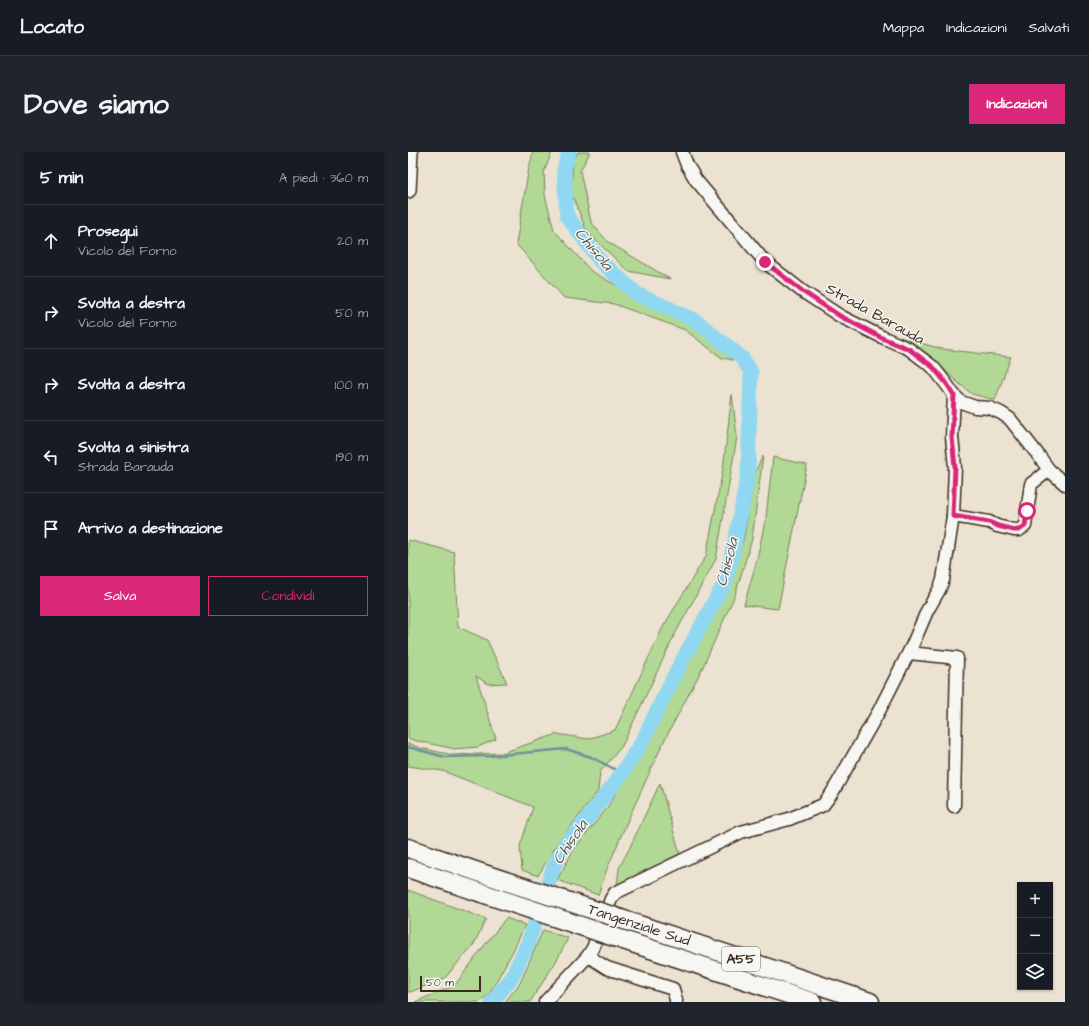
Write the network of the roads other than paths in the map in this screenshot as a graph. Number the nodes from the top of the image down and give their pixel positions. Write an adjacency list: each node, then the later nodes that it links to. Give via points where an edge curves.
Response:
1 (410, 152): 3 (main road)
2 (682, 152): 4 (street, Strada Barauda, via 696,180 765,262 840,316 909,349 933,367)
3 (408, 190)
4 (954, 395): 5 (street, Strada Barauda, via 961,402 975,407 990,408 1010,419); 7 (street)
5 (1049, 470): 6 (street, Strada Barauda); 7 (street, via 1031,484 1025,526 1019,530)
6 (1065, 484)
7 (953, 516): 8 (street, via 943,580)
8 (909, 653): 9 (street, via 957,658); 12 (street, via 868,730 823,805 789,819 741,832 615,893)
9 (954, 806)
10 (408, 848): 16 (highway, Tangenziale Sud / A55, bridge)
11 (408, 868): 15 (highway, Tangenziale Sud / A55, bridge)
12 (588, 956): 13 (street); 14 (street, via 607,968 673,989)
13 (545, 1002)
14 (676, 1002)
15 (812, 1002)
16 (870, 1002)

